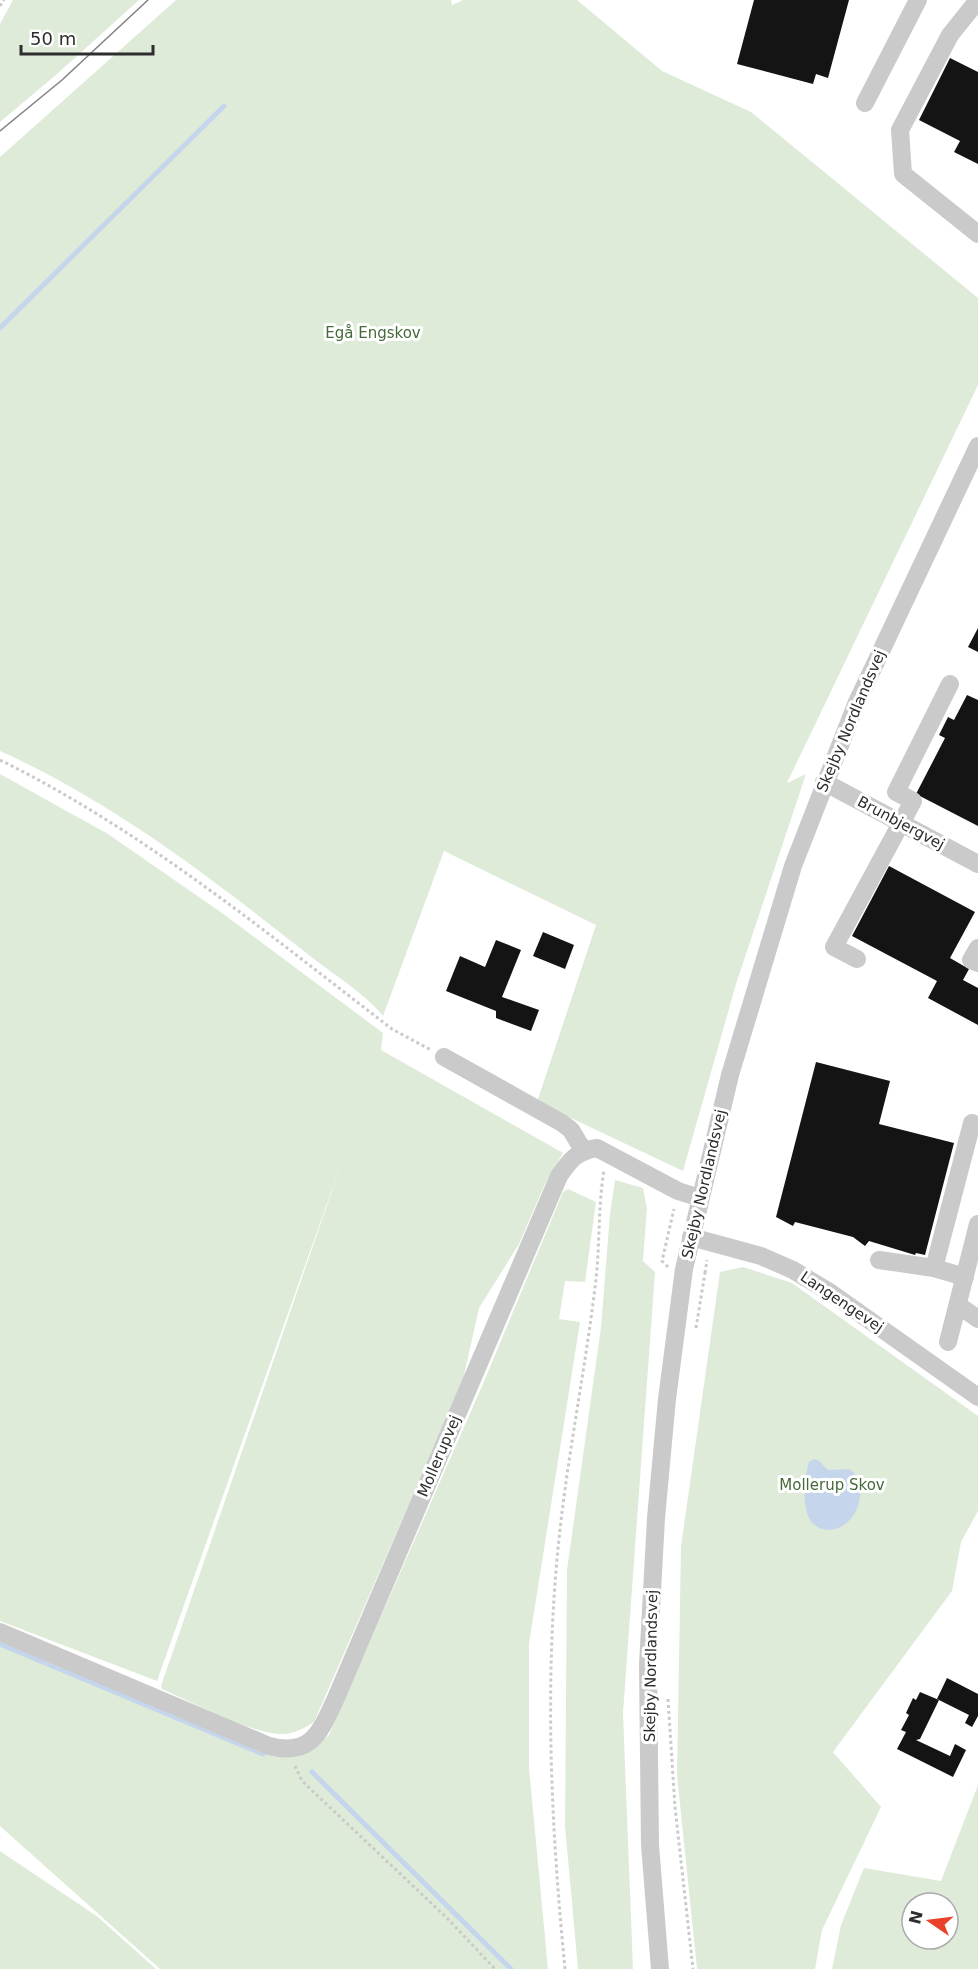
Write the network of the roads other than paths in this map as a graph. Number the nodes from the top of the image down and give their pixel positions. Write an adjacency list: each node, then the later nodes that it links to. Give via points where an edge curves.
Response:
1 (918, 0): 3 (street)
2 (978, 0): 4 (street, via 950,35 900,130 903,174)
3 (865, 103)
4 (978, 234)
5 (978, 446): 7 (street, Skejby Nordlandsvej, via 921,561)
6 (950, 684): 8 (street, via 896,792 913,801)
7 (824, 782): 8 (street, Brunbjergvej); 16 (street, Skejby Nordlandsvej, via 770,938)
8 (901, 823): 9 (street, Brunbjergvej); 11 (street, via 834,947)
9 (978, 864)
10 (978, 948): 12 (street, via 971,960)
11 (857, 959)
12 (978, 963)
13 (444, 1057): 15 (street, via 562,1123)
14 (972, 1123): 20 (street)
15 (583, 1150): 16 (street, via 607,1151 678,1191); 26 (street, Mollerupvej, via 571,1158 559,1176 320,1732 306,1746 286,1750 269,1746)
16 (700, 1198): 18 (street, Skejby Nordlandsvej)
17 (978, 1224): 21 (street)
18 (691, 1237): 25 (street, Langengevej, via 761,1256 793,1270); 27 (street, Skejby Nordlandsvej, via 663,1446 648,1665 651,1845)
19 (879, 1260): 20 (street)
20 (934, 1268): 21 (street)
21 (965, 1277): 22 (street)
22 (958, 1305): 23 (street); 24 (street)
23 (978, 1319)
24 (948, 1342)
25 (978, 1397)
26 (0, 1632)
27 (660, 1969)

